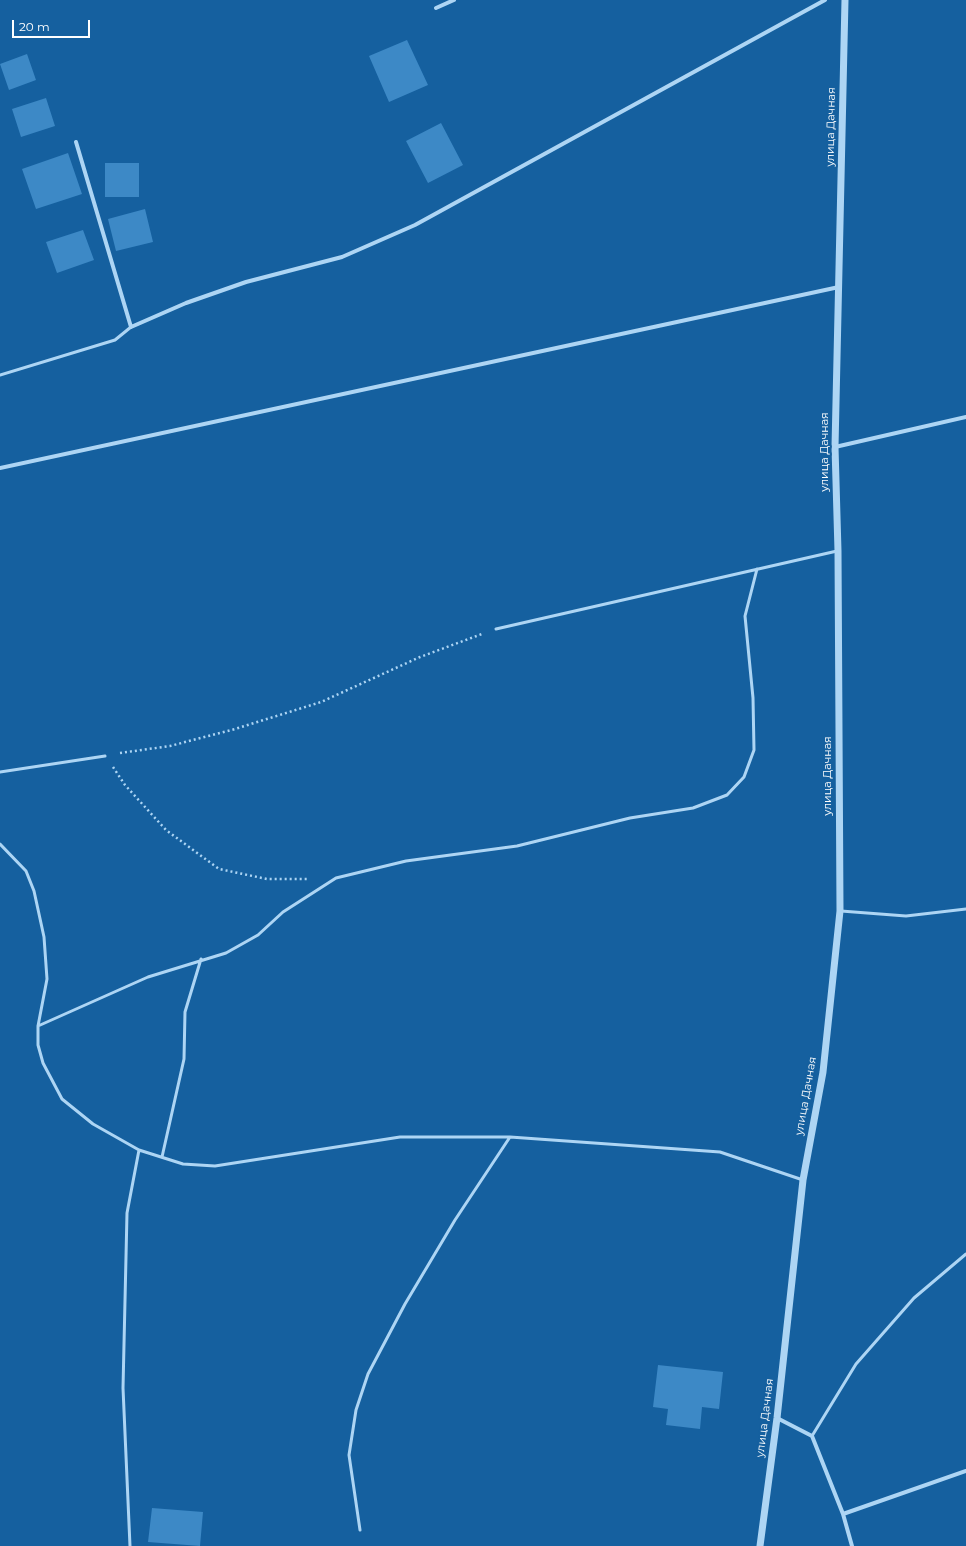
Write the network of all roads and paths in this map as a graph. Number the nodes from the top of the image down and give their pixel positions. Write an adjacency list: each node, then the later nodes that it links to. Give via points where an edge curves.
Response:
1 (454, 0): 4 (street)
2 (824, 0): 7 (street, via 415,225 342,257 246,282 186,302)
3 (845, 0): 6 (street, улица Дачная)
4 (436, 8)
5 (76, 142): 7 (street)
6 (838, 287): 10 (street, улица Дачная); 11 (street)
7 (131, 328): 8 (lane, via 115,340)
8 (0, 375)
9 (966, 417): 10 (street)
10 (835, 447): 12 (street, улица Дачная)
11 (0, 468)
12 (838, 551): 13 (lane); 20 (street, улица Дачная)
13 (757, 569): 14 (lane); 18 (lane, via 745,616 753,698 754,750 744,777 727,796 693,808 630,818 517,846 406,861)
14 (496, 629): 15 (path, via 420,657 321,702 170,746)
15 (105, 756): 16 (lane); 18 (path, via 125,785 166,830 219,868 267,879)
16 (0, 772)
17 (0, 844): 22 (lane, via 26,871 34,891 44,937 47,979)
18 (336, 878): 21 (lane, via 283,912 258,935 226,953)
19 (966, 909): 20 (lane, via 906,916)
20 (840, 911): 26 (street, улица Дачная, via 823,1072)
21 (201, 959): 22 (lane, via 148,977); 25 (lane, via 185,1012 184,1059)
22 (38, 1026): 24 (lane, via 38,1045 62,1099 93,1124)
23 (510, 1137): 25 (lane, via 400,1137 215,1166 184,1164); 26 (lane, via 720,1152); 32 (lane, via 455,1220 405,1304 368,1374 356,1410 348,1455)
24 (139, 1150): 25 (lane); 33 (lane, via 127,1213 123,1388)
25 (162, 1157)
26 (802, 1180): 28 (street, улица Дачная)
27 (966, 1254): 29 (lane, via 914,1298 856,1364)
28 (777, 1418): 29 (street); 34 (street, улица Дачная)
29 (812, 1436): 31 (street)
30 (966, 1471): 31 (street)
31 (843, 1514): 35 (street)
32 (360, 1530)
33 (130, 1546)
34 (760, 1546)
35 (852, 1546)

